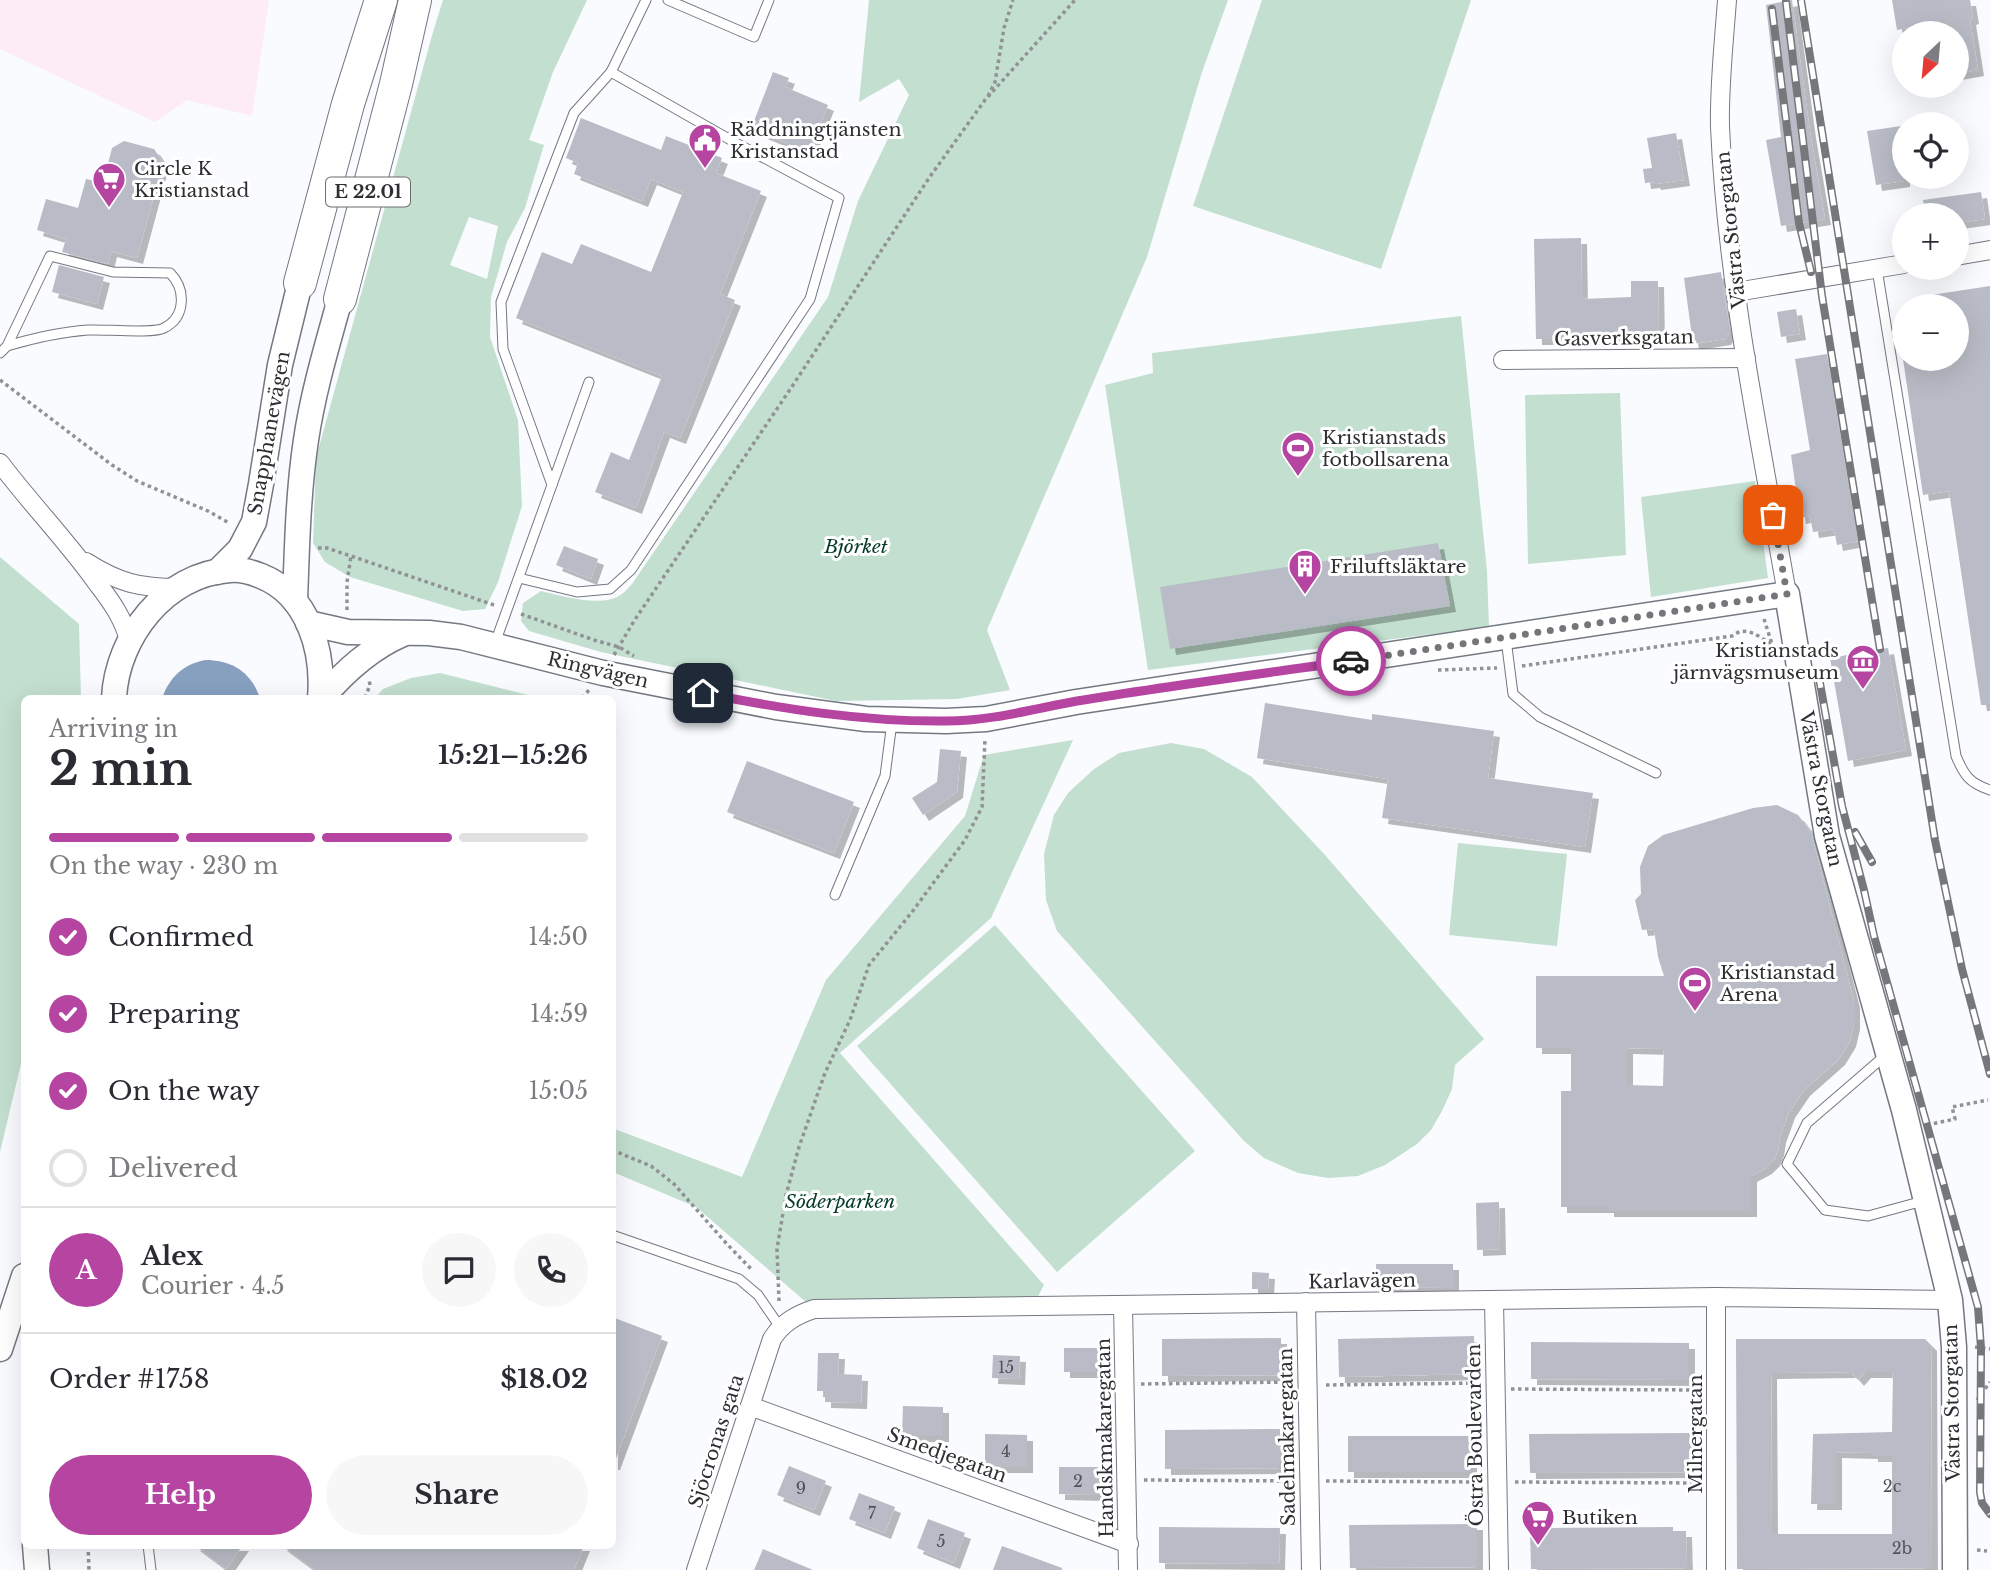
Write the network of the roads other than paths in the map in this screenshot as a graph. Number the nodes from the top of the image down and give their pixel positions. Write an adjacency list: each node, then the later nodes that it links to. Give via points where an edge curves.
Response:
1 (367, 0): 11 (highway)
2 (381, 0): 11 (highway, E 22.01)
3 (415, 0): 10 (highway, E 22.01)
4 (425, 0): 10 (highway)
5 (646, 0): 9 (lane)
6 (668, 0): 7 (lane, via 754,37)
7 (769, 0)
8 (1727, 0): 17 (street, Västra Storgatan, via 1720,124)
9 (611, 72): 24 (lane, via 574,113 501,302 502,349); 27 (lane, via 839,198 810,299 631,570 610,589 577,592)
10 (396, 84): 18 (highway, E 22.01)
11 (348, 104): 16 (highway, E 22.01)
12 (1990, 250): 13 (street)
13 (1969, 254)
14 (1892, 266): 15 (street)
15 (1877, 269): 17 (street); 41 (lane, via 1956,756 1964,774)
16 (300, 283): 26 (street, Snapphanevägen / E 22.01, via 280,365 254,522 240,550)
17 (1736, 292): 20 (street, Västra Storgatan)
18 (340, 299): 30 (street, Snapphanevägen / E 22.01, via 306,439)
19 (4, 349): 19 (lane, via 50,256 113,272 170,273 181,290 179,313 162,330 51,334)
20 (1746, 358): 21 (street, Gasverksgatan); 29 (street, Västra Storgatan)
21 (1503, 360)
22 (589, 382): 24 (lane)
23 (0, 463): 25 (street)
24 (552, 485): 27 (lane)
25 (79, 557): 28 (street, via 131,584); 34 (street, via 121,616)
26 (216, 572): 28 (street); 30 (street, via 231,569 256,574 284,589)
27 (519, 578): 35 (lane)
28 (178, 588): 34 (street, via 146,615)
29 (1787, 594): 33 (street, Ringvägen); 43 (street, Västra Storgatan, via 1827,836)
30 (295, 601): 31 (street)
31 (309, 623): 32 (street, Ringvägen, via 348,632); 37 (street, via 318,654)
32 (407, 632): 35 (street, Ringvägen); 38 (street, via 374,649)
33 (1506, 638): 39 (street, Ringvägen, via 986,719); 40 (lane, via 1513,694 1540,717)
34 (129, 640): 36 (street)
35 (494, 645): 39 (street, Ringvägen, via 603,673 776,707)
36 (114, 695)
37 (321, 695)
38 (324, 695)
39 (893, 720): 42 (lane, via 885,776)
40 (1656, 773)
41 (1990, 790)
42 (835, 895)
43 (1888, 1052): 44 (street, Västra Storgatan); 44 (lane, via 1807,1123 1787,1164 1825,1210 1868,1216)
44 (1925, 1200): 49 (street, Västra Storgatan)
45 (616, 1236): 52 (lane, via 739,1279)
46 (21, 1285): 53 (street)
47 (1716, 1297): 48 (street, Karlavägen); 49 (street, Karlavägen); 64 (street, Milnergatan)
48 (1494, 1300): 50 (street, Karlavägen); 63 (street, Östra Boulevarden)
49 (1950, 1300): 65 (street, Västra Storgatan)
50 (1306, 1302): 51 (street, Karlavägen); 62 (street, Sadelmakaregatan)
51 (1123, 1305): 52 (street, Karlavägen, via 814,1309); 55 (street, Handskmakaregatan)
52 (785, 1323): 54 (street, Sjöcronas gata, via 772,1339)
53 (0, 1349)
54 (750, 1406): 55 (street, Smedjegatan); 60 (street, Sjöcronas gata)
55 (1129, 1544): 61 (street, Handskmakaregatan)
56 (36, 1549): 58 (street)
57 (148, 1549): 59 (lane)
58 (37, 1570)
59 (151, 1570)
60 (696, 1570)
61 (1128, 1570)
62 (1311, 1570)
63 (1499, 1570)
64 (1716, 1570)
65 (1955, 1570)

